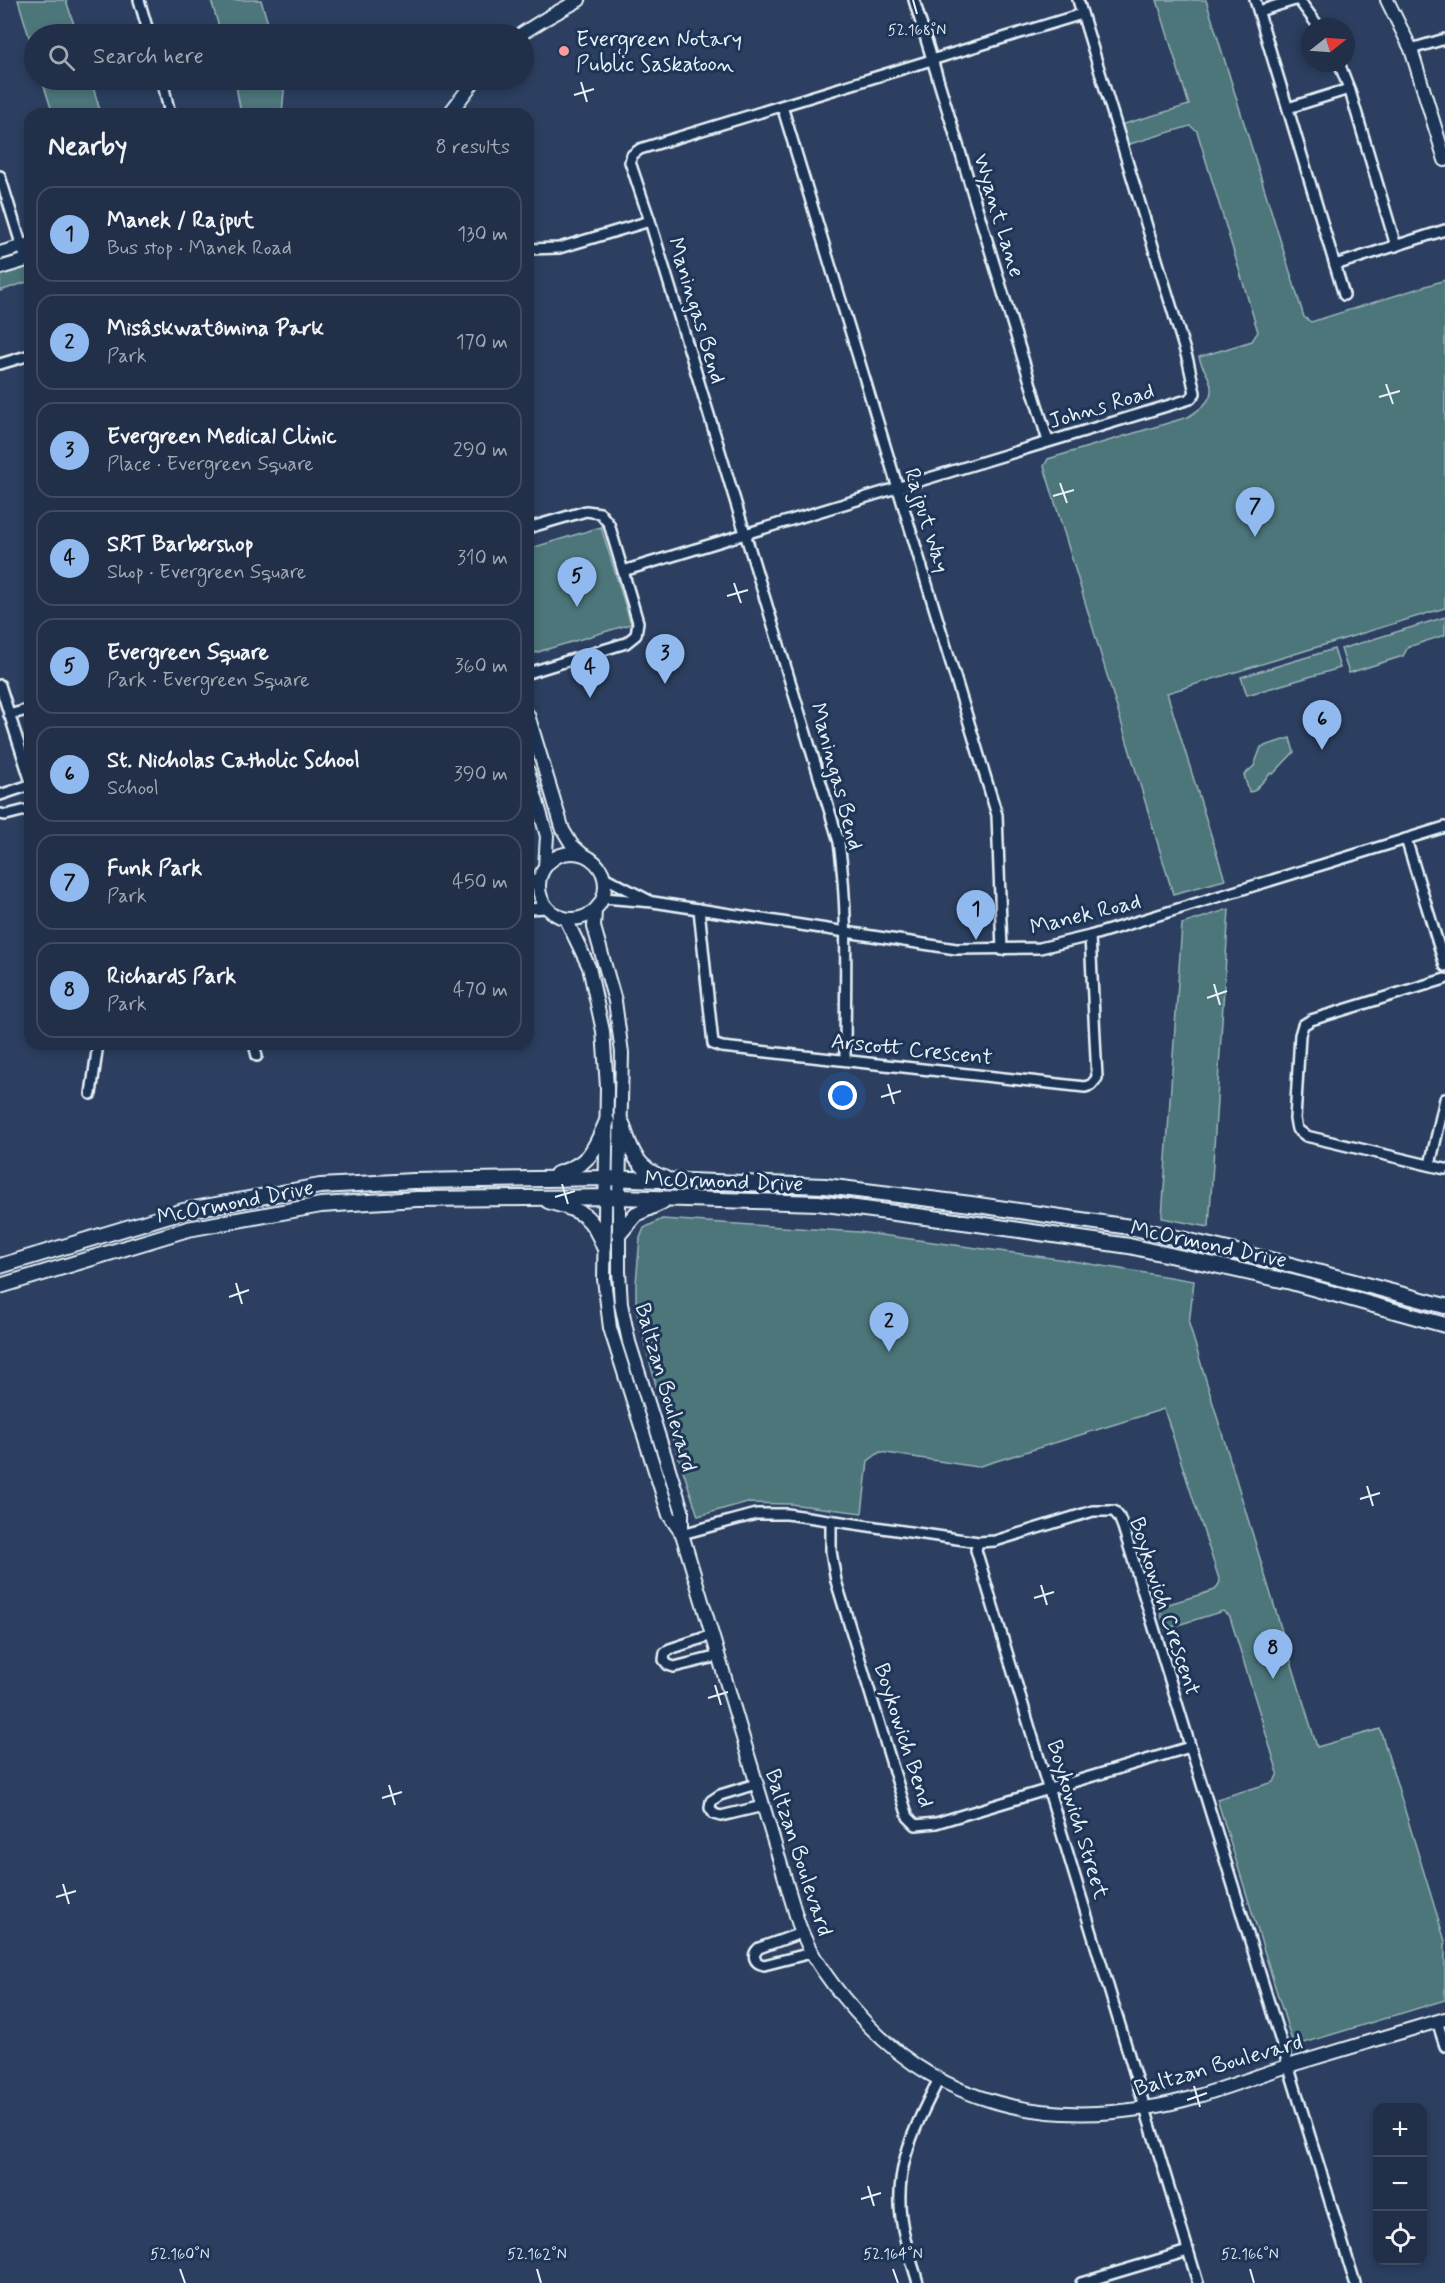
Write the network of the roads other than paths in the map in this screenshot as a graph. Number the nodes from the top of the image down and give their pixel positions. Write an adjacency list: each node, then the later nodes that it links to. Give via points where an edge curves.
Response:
1 (139, 0): 11 (street)
2 (579, 0): 12 (street)
3 (914, 0): 15 (street, Wyant Lane)
4 (1078, 0): 9 (street, Johns Road)
5 (1255, 0): 8 (street)
6 (1297, 0): 8 (street); 10 (street)
7 (1387, 0): 14 (street)
8 (1259, 11): 23 (street)
9 (1082, 14): 15 (street, Maningas Bend); 39 (street, Johns Road, via 1195,393 1190,399)
10 (1312, 18)
11 (146, 24)
12 (534, 26)
13 (1445, 39): 14 (street)
14 (1411, 49): 24 (street)
15 (932, 60): 20 (street, Maningas Bend); 39 (street, Wyant Lane)
16 (1342, 72): 17 (street)
17 (1349, 89): 23 (street); 30 (street)
18 (164, 90): 21 (street)
19 (467, 90): 22 (street)
20 (782, 106): 26 (street, Maningas Bend, via 640,149 632,155 630,162); 40 (street, Rajput Way)
21 (169, 108)
22 (454, 108)
23 (1288, 108): 34 (street)
24 (1445, 160)
25 (0, 176): 28 (street)
26 (650, 221): 31 (street, via 560,248); 42 (street, Maningas Bend)
27 (1445, 230): 30 (street)
28 (24, 240)
29 (24, 246): 32 (street)
30 (1396, 246): 34 (street)
31 (534, 249)
32 (0, 253)
33 (24, 260): 35 (street)
34 (1335, 265): 36 (street)
35 (0, 268)
36 (1344, 295)
37 (24, 357): 38 (street)
38 (0, 364)
39 (1048, 441): 40 (street, Johns Road)
40 (897, 488): 42 (street, Johns Road); 70 (street, Rajput Way, via 997,816)
41 (534, 526): 43 (street, via 586,511 600,513 609,524)
42 (744, 535): 43 (street, Johns Road); 68 (street, Maningas Bend, via 834,819 842,864)
43 (623, 572): 44 (street, via 638,622 636,635)
44 (534, 671)
45 (0, 685): 47 (street)
46 (24, 711): 47 (street)
47 (9, 715): 49 (street)
48 (534, 735): 57 (street, via 563,830)
49 (24, 761)
50 (24, 787): 52 (street)
51 (534, 793): 58 (street, via 546,836)
52 (0, 795)
53 (24, 810): 54 (street)
54 (0, 814)
55 (1445, 827): 56 (street, Manek Road)
56 (1406, 839): 69 (street, Manek Road); 71 (street)
57 (583, 855): 58 (street, via 562,855); 59 (street, via 600,868)
58 (543, 871): 60 (street); 63 (street, via 540,892)
59 (604, 877): 61 (street); 62 (street, Manek Road)
60 (534, 881)
61 (603, 898): 62 (street, Manek Road); 66 (street)
62 (652, 902): 65 (street, Manek Road)
63 (547, 908): 64 (street); 67 (street)
64 (534, 909)
65 (699, 909): 68 (street, Manek Road); 76 (street, Arscott Crescent, via 713,1044)
66 (595, 911): 67 (street, via 576,920); 80 (street, via 594,927 621,1036)
67 (566, 919): 79 (street, Baltzan Boulevard, via 589,967 599,1008)
68 (845, 933): 70 (street, Manek Road, via 956,949); 76 (street, Maningas Bend)
69 (1090, 936): 70 (street, Manek Road, via 1040,948); 76 (street, Arscott Crescent, via 1097,1078 1091,1085)
70 (1002, 950)
71 (1445, 966)
72 (1445, 979): 81 (street, via 1311,1020 1303,1025 1300,1035 1294,1119 1297,1129 1306,1136)
73 (97, 1050): 77 (street)
74 (256, 1050): 75 (street)
75 (257, 1056)
76 (845, 1060)
77 (91, 1094)
78 (1445, 1099): 81 (street)
79 (607, 1121): 83 (main road, via 586,1160 572,1170); 84 (street, Baltzan Boulevard)
80 (622, 1123): 84 (street); 85 (main road, via 638,1162 655,1175)
81 (1430, 1165): 82 (street)
82 (1445, 1169)
83 (543, 1178): 84 (main road, McOrmond Drive); 91 (main road, McOrmond Drive, via 320,1186 183,1211)
84 (612, 1178): 85 (main road, McOrmond Drive); 87 (street, Baltzan Boulevard)
85 (677, 1182): 93 (main road, McOrmond Drive, via 825,1186 1130,1227)
86 (532, 1196): 87 (main road, McOrmond Drive); 90 (main road, via 579,1211 594,1224); 92 (main road, McOrmond Drive, via 321,1204 188,1229)
87 (612, 1197): 88 (main road, McOrmond Drive); 89 (street, Baltzan Boulevard); 90 (street, Baltzan Boulevard)
88 (667, 1200): 89 (main road, via 636,1214); 94 (main road, McOrmond Drive, via 818,1203 1118,1245 1291,1282)
89 (619, 1234): 96 (street, Baltzan Boulevard, via 619,1287 625,1324 682,1510)
90 (604, 1247): 96 (street, Baltzan Boulevard, via 606,1304 615,1349 669,1515)
91 (0, 1266)
92 (0, 1286)
93 (1445, 1306)
94 (1445, 1324)
95 (831, 1521): 96 (street, Boykowich Crescent, via 756,1514); 97 (street, Boykowich Crescent); 102 (street, Boykowich Bend, via 836,1581 908,1817 916,1825 936,1823)
96 (682, 1534): 98 (street, Baltzan Boulevard)
97 (978, 1542): 100 (street, Boykowich Crescent, via 995,1541 1093,1511 1114,1511 1123,1527); 102 (street, Boykowich Street, via 976,1550)
98 (712, 1635): 99 (street, Baltzan Boulevard); 99 (street, via 669,1649 664,1660 674,1667)
99 (719, 1656): 101 (street, Baltzan Boulevard)
100 (1190, 1747): 102 (street); 108 (street, Boykowich Crescent)
101 (756, 1784): 103 (street, Baltzan Boulevard); 103 (street, via 717,1797 710,1808 721,1816)
102 (1049, 1790): 110 (street, Boykowich Street)
103 (763, 1806): 104 (street, Baltzan Boulevard)
104 (801, 1933): 105 (street, Baltzan Boulevard); 105 (street, via 759,1948 755,1959 764,1965)
105 (812, 1953): 109 (street, Baltzan Boulevard, via 878,2035)
106 (1441, 2020): 107 (street); 108 (street, Baltzan Boulevard)
107 (1445, 2046)
108 (1287, 2066): 110 (street, Baltzan Boulevard, via 1217,2090); 115 (street, Boykowich Crescent)
109 (939, 2079): 110 (street, Baltzan Boulevard, via 979,2098 1036,2112 1070,2114); 112 (street, via 909,2140 900,2180 903,2230)
110 (1146, 2108): 111 (street, Boykowich Street)
111 (1188, 2251): 113 (street); 114 (street, Boykowich Street)
112 (918, 2283)
113 (1081, 2283)
114 (1198, 2283)
115 (1355, 2283)

